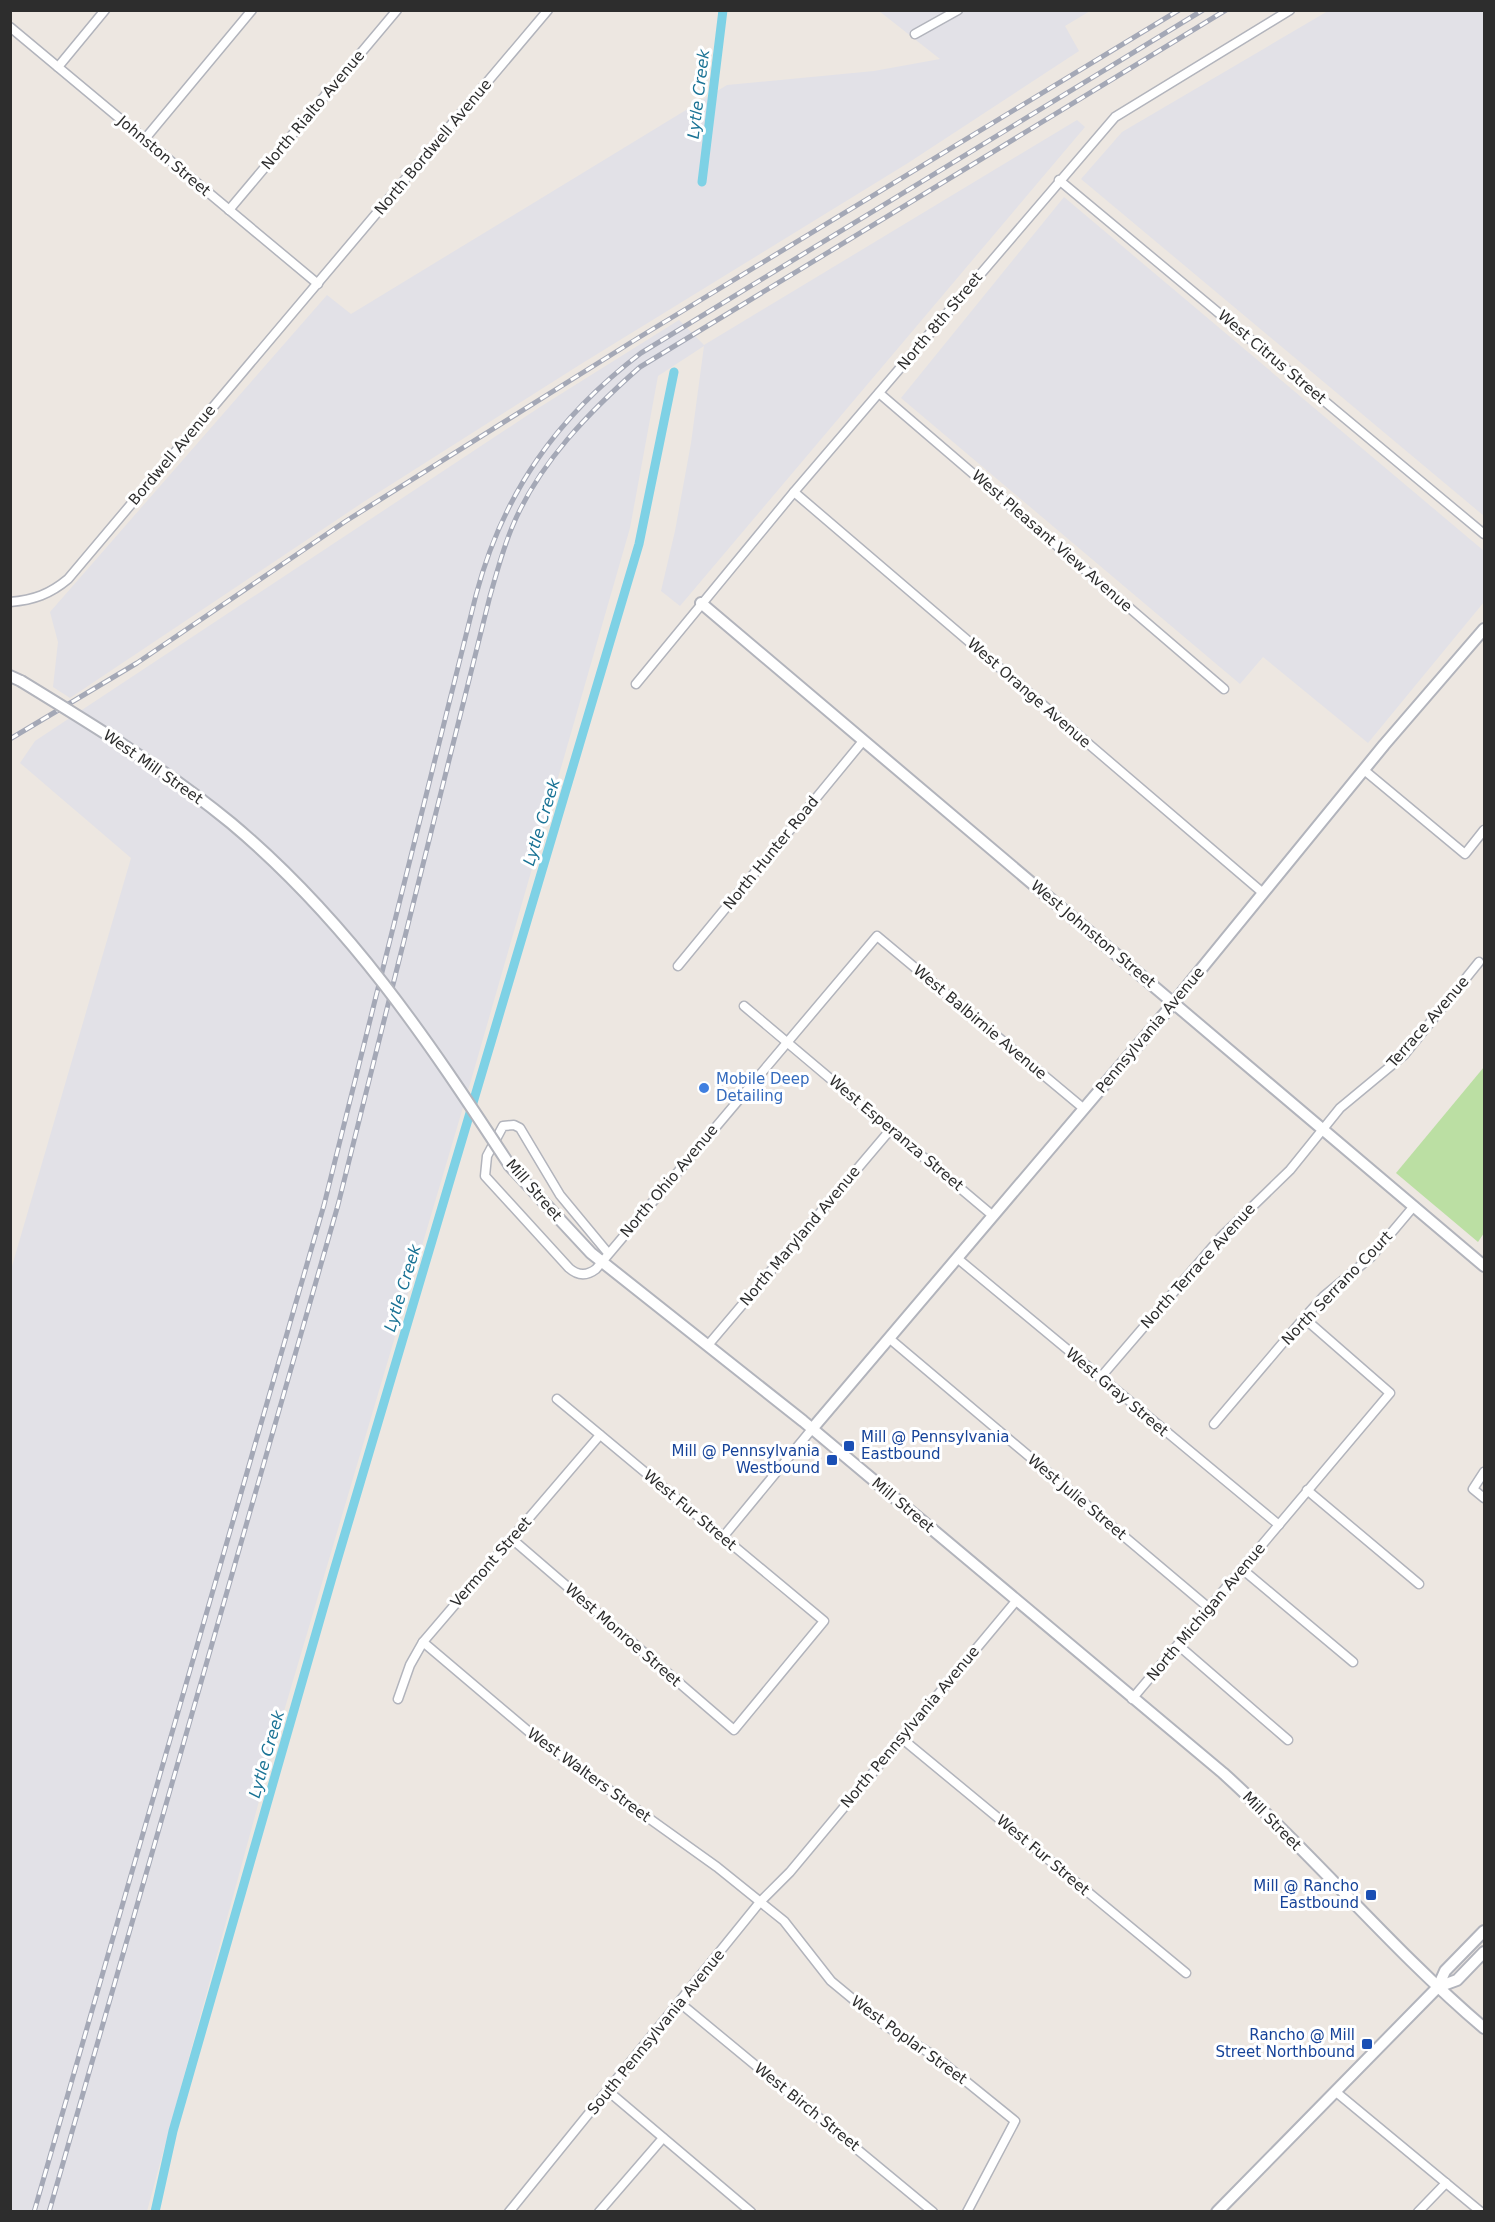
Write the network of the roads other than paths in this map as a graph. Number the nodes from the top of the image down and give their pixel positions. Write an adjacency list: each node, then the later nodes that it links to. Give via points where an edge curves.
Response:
1 (105, 10): 9 (street)
2 (252, 10): 10 (street)
3 (397, 10): 12 (street, North Rialto Avenue)
4 (548, 10): 13 (street, North Bordwell Avenue)
5 (958, 10): 8 (street)
6 (1290, 10): 11 (street, North 8th Street, via 1115,117)
7 (10, 27): 9 (street, Johnston Street)
8 (915, 34)
9 (58, 67): 10 (street, Johnston Street)
10 (144, 140): 12 (street, Johnston Street)
11 (1059, 180): 14 (street, North 8th Street); 16 (street, West Citrus Street)
12 (229, 210): 13 (street, Johnston Street)
13 (318, 284): 17 (street, Bordwell Avenue, via 68,579 37,598)
14 (879, 393): 15 (street, North 8th Street); 22 (street, West Pleasant View Avenue)
15 (794, 492): 18 (street, North 8th Street); 27 (street, West Orange Avenue)
16 (1485, 534)
17 (10, 602)
18 (701, 603): 21 (street, North 8th Street); 23 (street, West Johnston Street)
19 (1485, 628): 24 (street, Pennsylvania Avenue)
20 (16, 678): 26 (street, West Mill Street, bridge, via 173,778)
21 (636, 684)
22 (1224, 689)
23 (863, 741): 30 (street, North Hunter Road); 31 (street, West Johnston Street)
24 (1364, 770): 25 (street, via 1465,854); 27 (street, Pennsylvania Avenue)
25 (1485, 830)
26 (285, 873): 39 (street, Mill Street, bridge, via 387,985 510,1166)
27 (1263, 893): 31 (street, Pennsylvania Avenue)
28 (877, 936): 33 (street, North Ohio Avenue); 34 (street, West Balbirnie Avenue)
29 (1479, 962): 36 (street, Terrace Avenue, via 1404,1055 1353,1095)
30 (678, 966)
31 (1173, 1003): 34 (street, Pennsylvania Avenue); 36 (street, West Johnston Street)
32 (744, 1005): 33 (street, West Esperanza Street)
33 (787, 1042): 35 (street, West Esperanza Street); 39 (street, North Ohio Avenue)
34 (1083, 1108): 38 (street, Pennsylvania Avenue)
35 (891, 1128): 38 (street, West Esperanza Street); 44 (street, North Maryland Avenue)
36 (1323, 1130): 37 (street, West Johnston Street); 45 (street, North Terrace Avenue, via 1290,1170 1221,1237)
37 (1414, 1206): 41 (street, West Johnston Street); 42 (street, North Serrano Court, via 1371,1257)
38 (992, 1215): 40 (street, Pennsylvania Avenue)
39 (605, 1257): 39 (street, via 591,1273 575,1273 485,1176 487,1156 503,1126 520,1128 560,1195); 44 (street, Mill Street)
40 (957, 1258): 43 (street, Pennsylvania Avenue); 45 (street, West Gray Street)
41 (1485, 1266)
42 (1304, 1318): 47 (street, North Serrano Court); 51 (street, North Michigan Avenue, via 1390,1393)
43 (890, 1339): 48 (street, Pennsylvania Avenue); 59 (street, West Julie Street)
44 (709, 1344): 48 (street, Mill Street)
45 (1100, 1378): 53 (street, West Gray Street)
46 (556, 1398): 49 (street, West Fur Street)
47 (1214, 1424)
48 (812, 1429): 54 (street); 58 (street, Mill Street)
49 (600, 1435): 54 (street, West Fur Street); 55 (street, Vermont Street)
50 (1485, 1472): 52 (street, via 1473,1489)
51 (1307, 1490): 53 (street, North Michigan Avenue); 57 (street)
52 (1485, 1498)
53 (1279, 1525): 56 (street, North Michigan Avenue)
54 (723, 1537): 65 (street, West Fur Street, via 824,1621)
55 (512, 1539): 60 (street, Vermont Street); 65 (street, West Monroe Street)
56 (1242, 1569): 59 (street, North Michigan Avenue); 62 (street)
57 (1419, 1584)
58 (1016, 1601): 64 (street, Mill Street); 66 (street, North Pennsylvania Avenue)
59 (1209, 1608): 61 (street, North Michigan Avenue)
60 (423, 1642): 63 (street, Vermont Street); 69 (street, West Walters Street, via 534,1736)
61 (1178, 1645): 64 (street, North Michigan Avenue); 67 (street)
62 (1353, 1662)
63 (398, 1699)
64 (1132, 1699): 73 (street, Mill Street, via 1255,1802)
65 (734, 1730)
66 (900, 1737): 68 (street, North Pennsylvania Avenue); 72 (street, West Fur Street)
67 (1288, 1740)
68 (805, 1854): 69 (street, South Pennsylvania Avenue)
69 (760, 1902): 74 (street, South Pennsylvania Avenue); 84 (street, West Poplar Street, via 796,1934 831,1981 883,2024 936,2056 1015,2121)
70 (1485, 1930): 73 (street, via 1445,1971)
71 (1485, 1952): 73 (street, via 1457,1980)
72 (1186, 1972)
73 (1438, 1987): 75 (street, Mill Street); 77 (street)
74 (680, 2003): 76 (street, South Pennsylvania Avenue); 83 (street, West Birch Street)
75 (1485, 2028)
76 (608, 2091): 78 (street); 80 (street, South Pennsylvania Avenue)
77 (1336, 2092): 79 (street); 85 (street)
78 (663, 2138): 81 (street); 82 (street)
79 (1446, 2182): 86 (street); 87 (street)
80 (509, 2211)
81 (599, 2211)
82 (751, 2211)
83 (933, 2211)
84 (967, 2211)
85 (1217, 2211)
86 (1418, 2211)
87 (1481, 2211)

